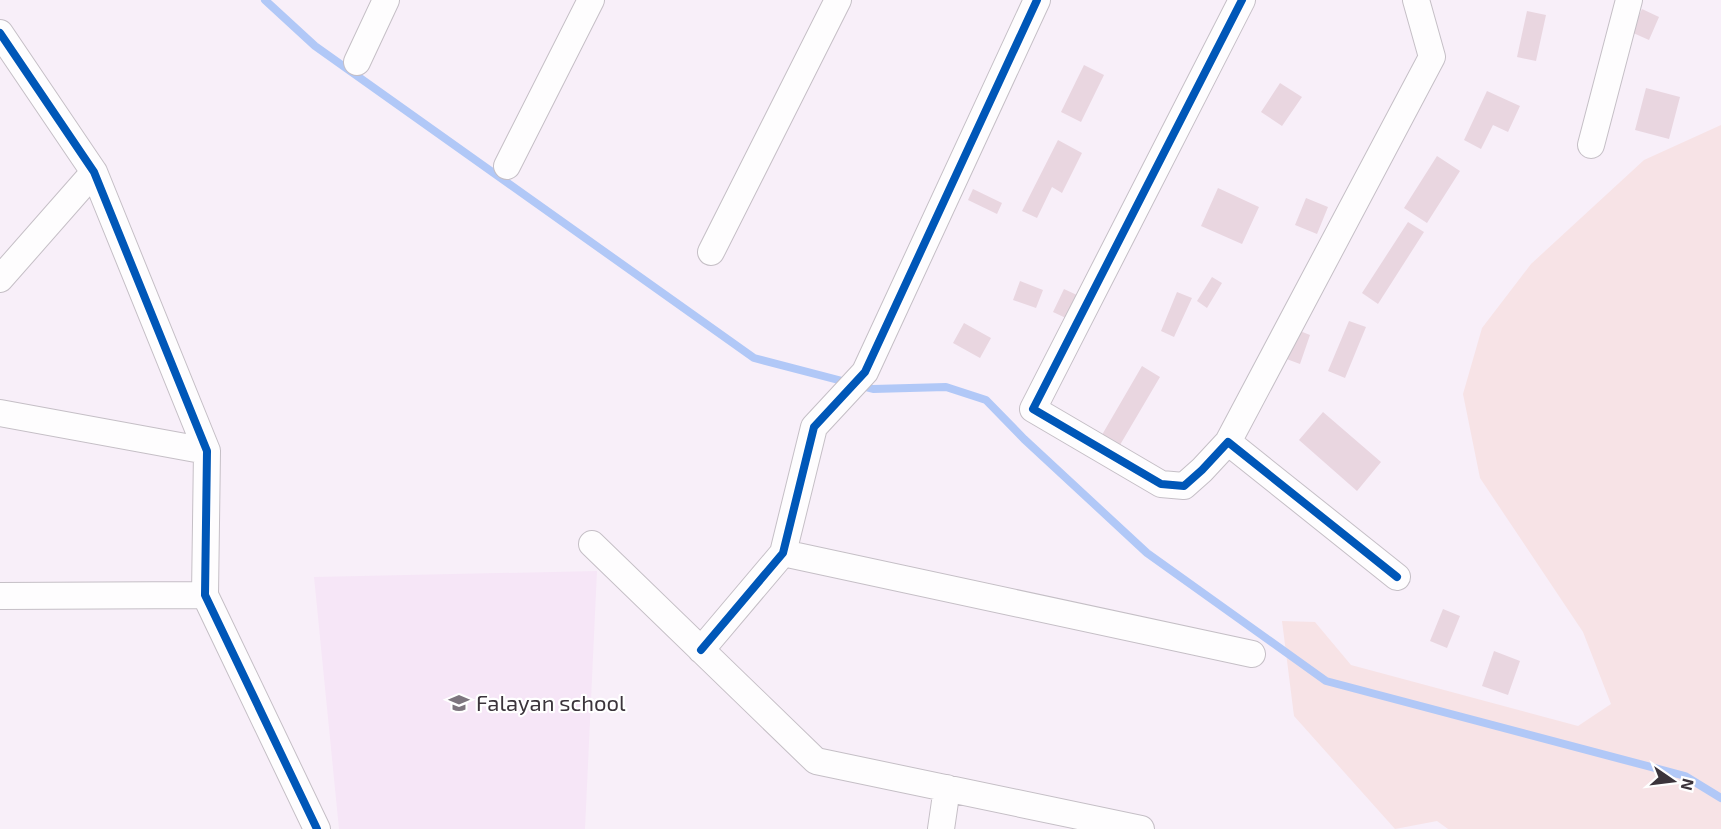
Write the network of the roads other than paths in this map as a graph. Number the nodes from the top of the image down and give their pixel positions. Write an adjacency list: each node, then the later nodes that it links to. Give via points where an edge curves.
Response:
1 (386, 0): 9 (street)
2 (591, 0): 11 (street)
3 (838, 0): 13 (street)
4 (1037, 0): 19 (street, via 865,372 814,427)
5 (1242, 0): 16 (street, via 1033,409 1161,484 1184,486)
6 (1416, 0): 16 (street, via 1432,57)
7 (1629, 0): 10 (street)
8 (0, 33): 12 (street)
9 (357, 62)
10 (1592, 145)
11 (507, 166)
12 (94, 172): 14 (street); 17 (street)
13 (711, 252)
14 (0, 279)
15 (0, 413): 17 (street)
16 (1228, 442): 20 (street)
17 (207, 451): 21 (street)
18 (592, 544): 23 (street)
19 (783, 552): 23 (street); 24 (street)
20 (1397, 577)
21 (205, 595): 22 (street); 26 (street)
22 (0, 596)
23 (701, 650): 25 (street, via 816,760)
24 (1252, 654)
25 (947, 788): 27 (street); 28 (street)
26 (316, 829)
27 (940, 829)
28 (1141, 829)

